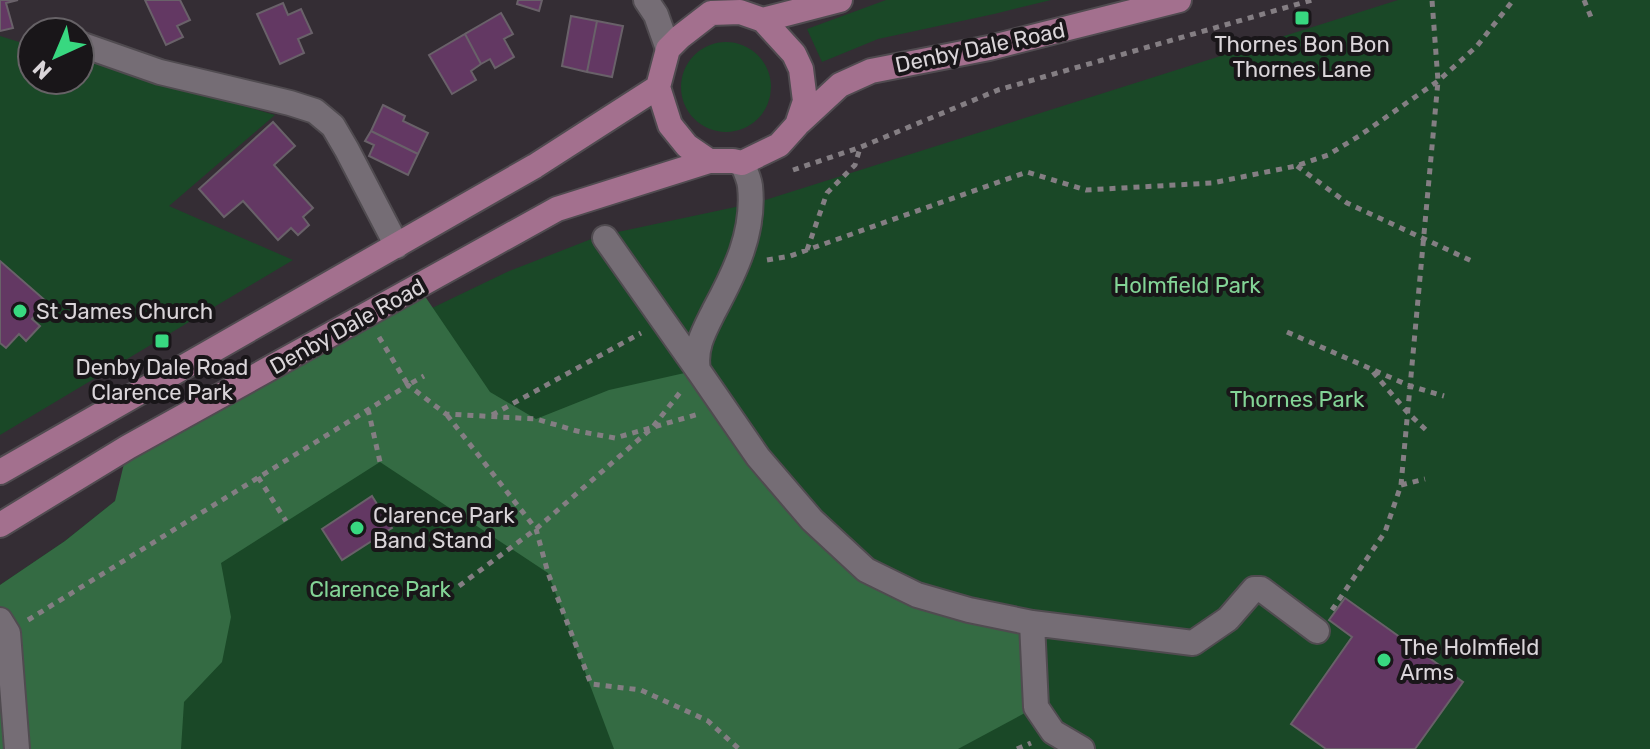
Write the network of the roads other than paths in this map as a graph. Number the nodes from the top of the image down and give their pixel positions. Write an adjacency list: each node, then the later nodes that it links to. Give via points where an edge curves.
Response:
1 (646, 0): 7 (street)
2 (715, 0): 5 (street)
3 (840, 0): 6 (main road)
4 (1179, 0): 10 (main road, Denby Dale Road, via 989,48 871,71 840,85)
5 (740, 12): 6 (main road); 7 (main road, via 711,13)
6 (763, 20): 10 (main road, via 801,69 805,101)
7 (668, 49): 9 (main road)
8 (96, 50): 14 (street, via 160,72 315,111 333,126)
9 (658, 87): 11 (main road, via 670,125); 14 (main road, Denby Dale Road)
10 (797, 125): 12 (main road, via 779,145)
11 (709, 161): 12 (main road); 17 (main road, Denby Dale Road, via 557,209 128,447)
12 (742, 163): 15 (street, via 750,184 746,239 702,335)
13 (605, 238): 15 (street)
14 (397, 246): 16 (main road, Denby Dale Road)
15 (698, 370): 18 (street, via 758,457 812,520 866,570 917,595)
16 (0, 472)
17 (0, 525)
18 (1032, 623): 20 (street, via 1193,643 1228,619 1254,589 1261,589); 22 (street, via 1036,707 1053,732)
19 (4, 626): 21 (street)
20 (1317, 631)
21 (17, 749)
22 (1082, 749)

